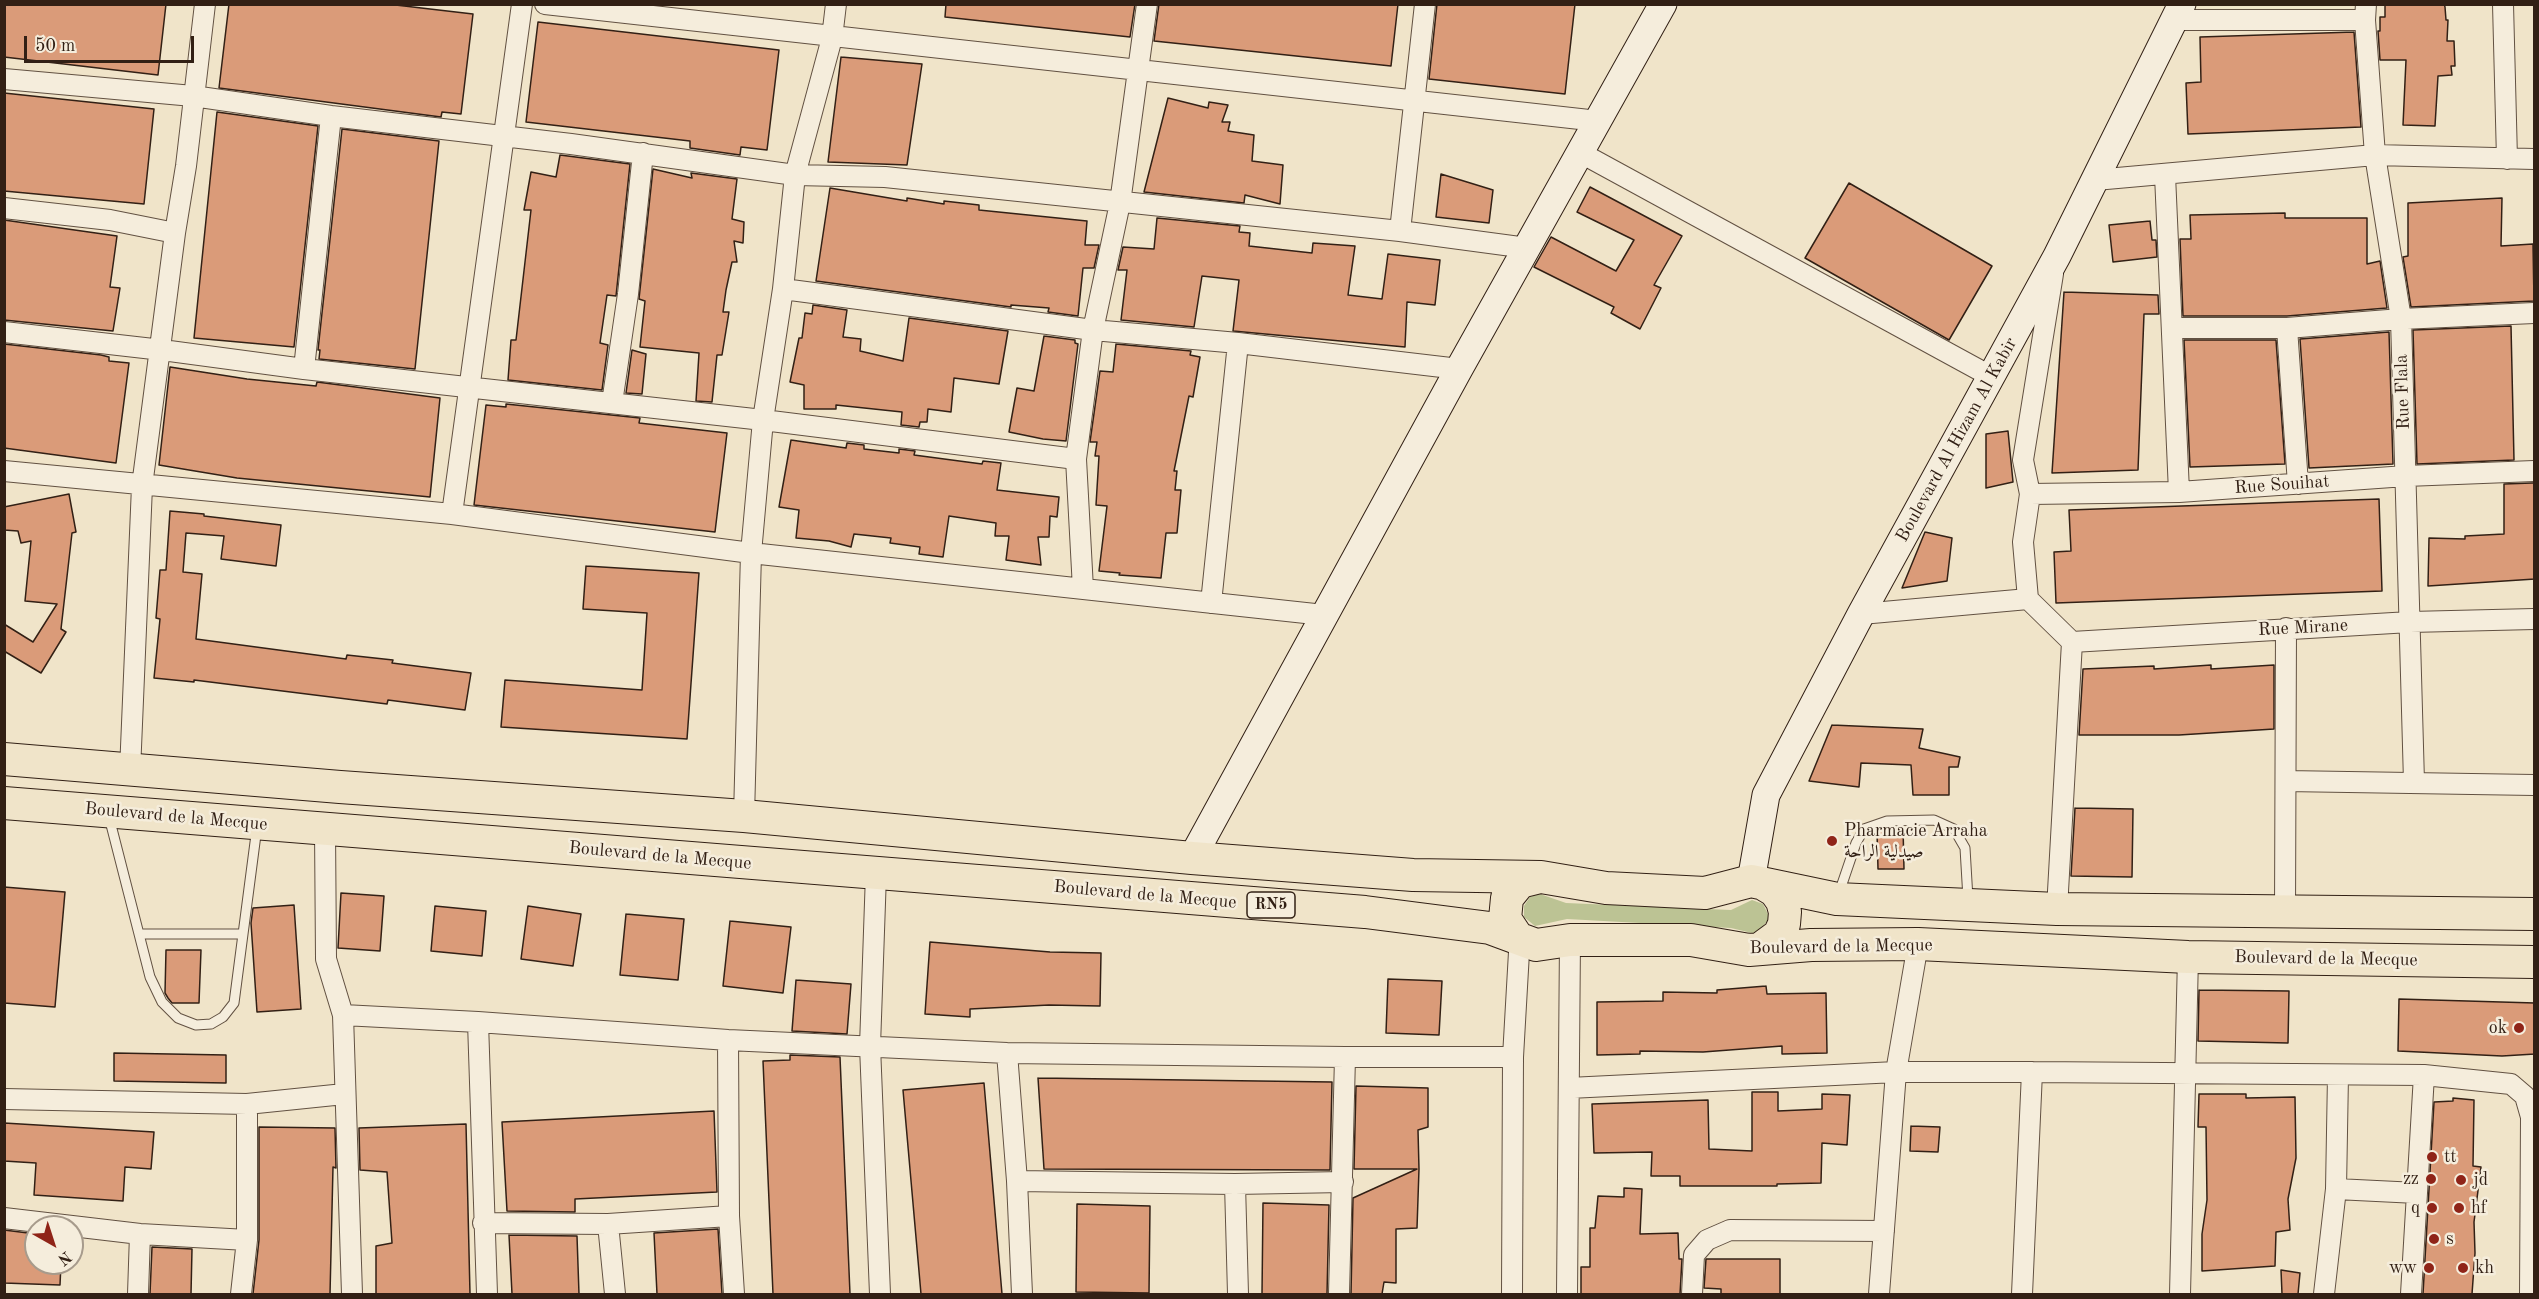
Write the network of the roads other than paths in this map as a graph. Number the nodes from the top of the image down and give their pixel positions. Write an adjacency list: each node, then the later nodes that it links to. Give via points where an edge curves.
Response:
1 (206, 4): 14 (street)
2 (522, 4): 18 (street)
3 (545, 4): 11 (street)
4 (836, 4): 11 (street)
5 (1147, 4): 12 (street)
6 (1425, 4): 15 (street)
7 (1662, 4): 17 (street)
8 (2503, 4): 22 (street)
9 (2178, 12): 10 (street); 26 (street, Boulevard Al Hizam Al Kabir)
10 (2366, 12): 21 (street, Rue Flala)
11 (832, 38): 12 (street); 24 (street)
12 (1139, 70): 15 (street); 27 (street)
13 (4, 78): 14 (street)
14 (193, 96): 16 (street); 30 (street)
15 (1414, 101): 17 (street); 29 (street)
16 (331, 116): 18 (street); 42 (street)
17 (1598, 121): 20 (street)
18 (504, 135): 19 (street); 45 (street)
19 (643, 153): 24 (street); 46 (street)
20 (1581, 153): 31 (street); 44 (street)
21 (2375, 155): 22 (street); 25 (street); 35 (street, Rue Flala)
22 (2507, 159): 23 (street)
23 (2535, 159)
24 (795, 175): 27 (street, via 885,177); 33 (street)
25 (2165, 175): 26 (street); 36 (street)
26 (2095, 180): 32 (street, Boulevard Al Hizam Al Kabir)
27 (1120, 203): 29 (street); 38 (street)
28 (4, 207): 30 (street, via 110,220)
29 (1400, 231): 31 (street)
30 (175, 233): 41 (street)
31 (1527, 248): 43 (street)
32 (2057, 256): 44 (street, Boulevard Al Hizam Al Kabir); 55 (street, via 2023,460)
33 (783, 289): 38 (street); 47 (street)
34 (2535, 313): 35 (street)
35 (2401, 319): 37 (street); 51 (street, Rue Flala)
36 (2172, 328): 37 (street); 54 (street)
37 (2287, 328): 52 (street)
38 (1093, 330): 40 (street); 48 (street)
39 (4, 332): 41 (street)
40 (1238, 343): 43 (street); 60 (street)
41 (162, 350): 42 (street); 53 (street)
42 (304, 369): 45 (street)
43 (1459, 369): 62 (street)
44 (1992, 377): 61 (street, Boulevard Al Hizam Al Kabir)
45 (469, 387): 46 (street); 56 (street)
46 (612, 403): 47 (street)
47 (764, 420): 48 (street); 57 (street)
48 (1077, 459): 58 (street)
49 (4, 471): 53 (street)
50 (2535, 471): 51 (street, Rue Souihat)
51 (2406, 476): 52 (street, Rue Souihat); 64 (street, Rue Flala)
52 (2298, 484): 54 (street, Rue Souihat)
53 (142, 486): 56 (street); 68 (street)
54 (2179, 492): 55 (street, Rue Souihat)
55 (2030, 494): 59 (street, via 2023,542)
56 (452, 514): 57 (street)
57 (751, 553): 58 (street); 74 (street)
58 (1083, 589): 60 (street)
59 (2028, 600): 61 (street); 66 (street)
60 (1211, 603): 62 (street)
61 (1861, 614): 80 (street, Boulevard Al Hizam Al Kabir, via 1766,795)
62 (1324, 615): 77 (street)
63 (2535, 619): 64 (street, Rue Mirane)
64 (2409, 622): 65 (street, Rue Mirane); 70 (street, Rue Flala)
65 (2286, 628): 66 (street, Rue Mirane); 69 (street)
66 (2072, 642): 83 (street)
67 (4, 759): 68 (main road, RN5)
68 (130, 771): 74 (main road, RN5)
69 (2286, 781): 70 (street); 84 (street)
70 (2414, 782): 71 (street)
71 (2535, 785)
72 (4, 803): 73 (main road, Boulevard de la Mecque / RN5)
73 (108, 812): 75 (main road, Boulevard de la Mecque / RN5); 86 (lane)
74 (744, 816): 77 (main road, RN5)
75 (258, 824): 76 (main road, Boulevard de la Mecque / RN5); 87 (lane)
76 (325, 830): 78 (main road, Boulevard de la Mecque / RN5); 94 (street, via 326,959)
77 (1192, 858): 79 (main road, RN5, via 1413,875)
78 (876, 874): 88 (main road, Boulevard de la Mecque / RN5, via 1376,914 1490,928); 97 (street)
79 (1541, 877): 80 (main road, RN5, via 1606,888 1705,892); 88 (main road, via 1520,882 1507,898 1505,919)
80 (1758, 883): 81 (main road, RN5); 91 (main road, via 1775,891 1785,912 1779,935)
81 (1837, 899): 82 (main road, RN5); 82 (lane, via 1864,829 1887,821 1934,820 1954,829 1965,848)
82 (1969, 905): 83 (main road, RN5)
83 (2057, 909): 84 (main road, RN5)
84 (2285, 912): 85 (main road, RN5)
85 (2535, 914)
86 (139, 934): 87 (lane); 87 (lane, via 150,977 162,1002 178,1018 196,1025 211,1024 234,1004)
87 (243, 934)
88 (1517, 937): 89 (main road, Boulevard de la Mecque / RN5, via 1536,945); 100 (street, via 1519,968)
89 (1570, 940): 91 (main road, Boulevard de la Mecque / RN5, via 1691,940); 106 (street)
90 (1918, 944): 91 (main road, Boulevard de la Mecque / RN5); 92 (main road, Boulevard de la Mecque / RN5); 101 (street)
91 (1760, 949)
92 (2188, 957): 93 (main road, Boulevard de la Mecque / RN5); 103 (street)
93 (2535, 962)
94 (343, 1015): 95 (street); 107 (street)
95 (478, 1022): 96 (street); 117 (street)
96 (728, 1040): 97 (street); 115 (street)
97 (870, 1046): 98 (street); 128 (street)
98 (1007, 1053): 99 (street); 110 (street)
99 (1345, 1057): 100 (street); 111 (street)
100 (1513, 1057): 132 (street)
101 (1896, 1072): 102 (street); 106 (street); 119 (street)
102 (2032, 1072): 103 (street); 136 (street)
103 (2185, 1073): 104 (street); 137 (street)
104 (2338, 1075): 105 (street); 113 (street)
105 (2424, 1075): 114 (street); 140 (street, via 2511,1084 2525,1096 2531,1117)
106 (1569, 1088): 133 (street)
107 (344, 1094): 109 (street); 124 (street)
108 (4, 1099): 109 (street)
109 (247, 1104): 121 (street)
110 (1017, 1181): 112 (street); 129 (street)
111 (1343, 1182): 112 (street); 131 (street)
112 (1234, 1184): 130 (street)
113 (2336, 1189): 114 (street); 138 (street)
114 (2417, 1193): 139 (street)
115 (729, 1216): 118 (street); 127 (street)
116 (4, 1218): 120 (street)
117 (483, 1222): 118 (street); 125 (street)
118 (608, 1224): 126 (street)
119 (1884, 1231): 134 (street, via 1730,1230 1707,1240 1694,1255); 135 (street)
120 (140, 1234): 121 (street); 122 (street)
121 (247, 1240): 123 (street)
122 (138, 1294)
123 (241, 1294)
124 (352, 1294)
125 (487, 1294)
126 (615, 1294)
127 (734, 1294)
128 (880, 1294)
129 (1022, 1294)
130 (1238, 1294)
131 (1339, 1294)
132 (1512, 1294)
133 (1567, 1294)
134 (1692, 1294)
135 (1879, 1294)
136 (2022, 1294)
137 (2180, 1294)
138 (2324, 1294)
139 (2412, 1294)
140 (2530, 1294)

